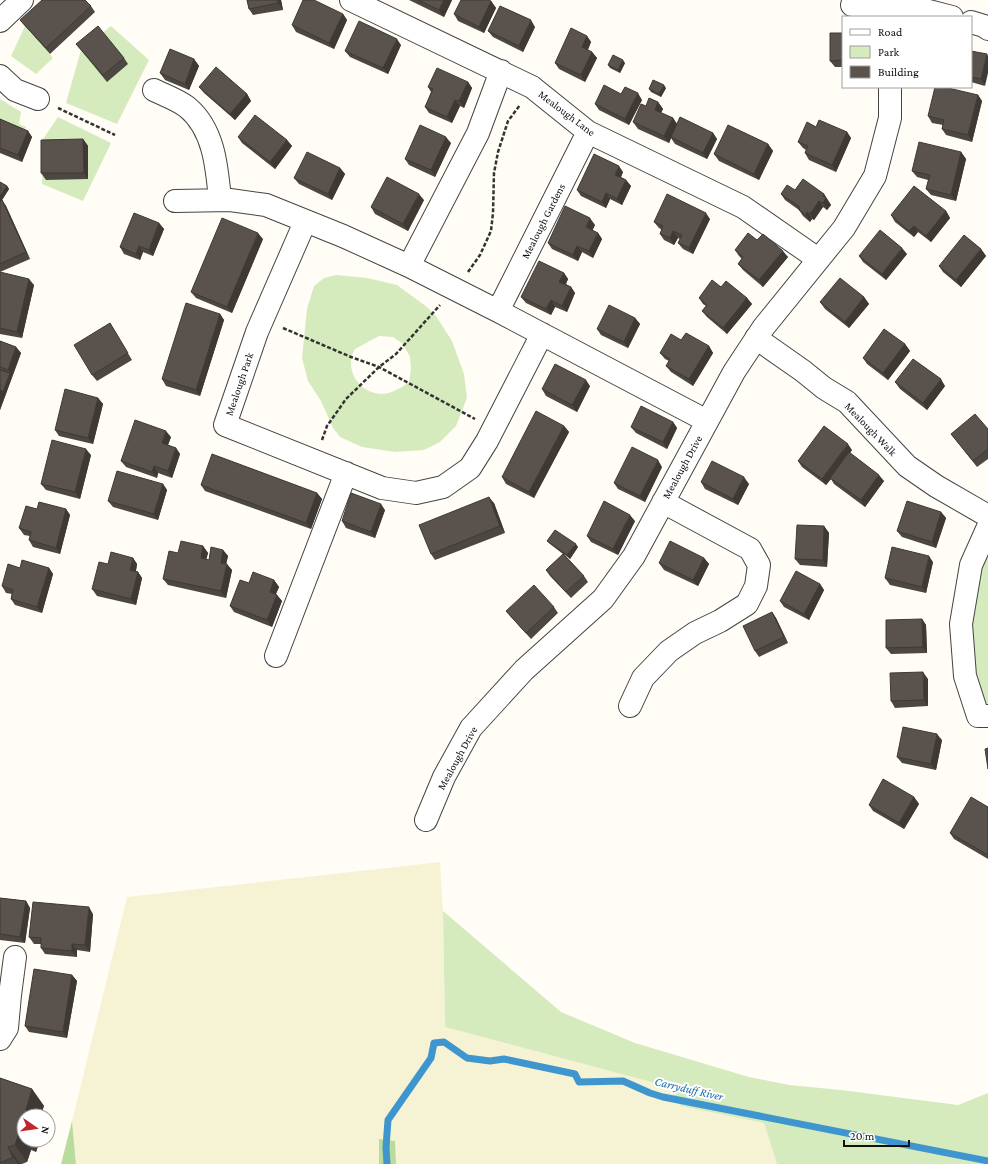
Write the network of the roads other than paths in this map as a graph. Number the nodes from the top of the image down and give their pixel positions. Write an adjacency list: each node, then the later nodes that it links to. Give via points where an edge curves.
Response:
1 (22, 0): 6 (street)
2 (351, 0): 9 (street, Mealough Lane)
3 (852, 5): 4 (street)
4 (891, 11): 5 (street, via 921,9)
5 (948, 16)
6 (0, 21)
7 (972, 22): 8 (street)
8 (988, 28)
9 (501, 71): 14 (street, Mealough Lane, via 532,87); 19 (street, via 478,133)
10 (0, 76): 13 (street, via 15,90)
11 (890, 88): 18 (street, Mealough Drive, via 890,118 875,176 844,228)
12 (154, 90): 15 (street, via 186,107 203,125 216,166)
13 (38, 99)
14 (588, 132): 18 (street, Mealough Lane, via 743,207); 20 (street, Mealough Gardens)
15 (220, 200): 16 (street); 17 (street, via 266,205)
16 (175, 201)
17 (305, 222): 19 (street); 24 (street, Mealough Park, via 263,319 225,425)
18 (818, 259): 22 (street, Mealough Drive)
19 (409, 266): 20 (street)
20 (498, 311): 21 (street)
21 (542, 334): 23 (street); 24 (street, Mealough Park, via 470,468 443,487 416,493 382,488)
22 (756, 338): 23 (street, Mealough Drive); 26 (street, Mealough Walk, via 847,402 906,466)
23 (707, 422): 25 (street, Mealough Drive)
24 (346, 473): 28 (street)
25 (663, 502): 29 (street, via 750,549 759,565 756,586 747,604 695,633 669,652 643,678); 31 (street, Mealough Drive, via 634,556 603,599 524,670 471,728 444,777)
26 (988, 516)
27 (988, 527): 30 (street, via 971,565 961,624 966,676)
28 (276, 656)
29 (630, 706)
30 (983, 716)
31 (426, 820)
32 (15, 957): 33 (street)
33 (5, 994): 34 (street, via 7,1028)
34 (0, 1039)

